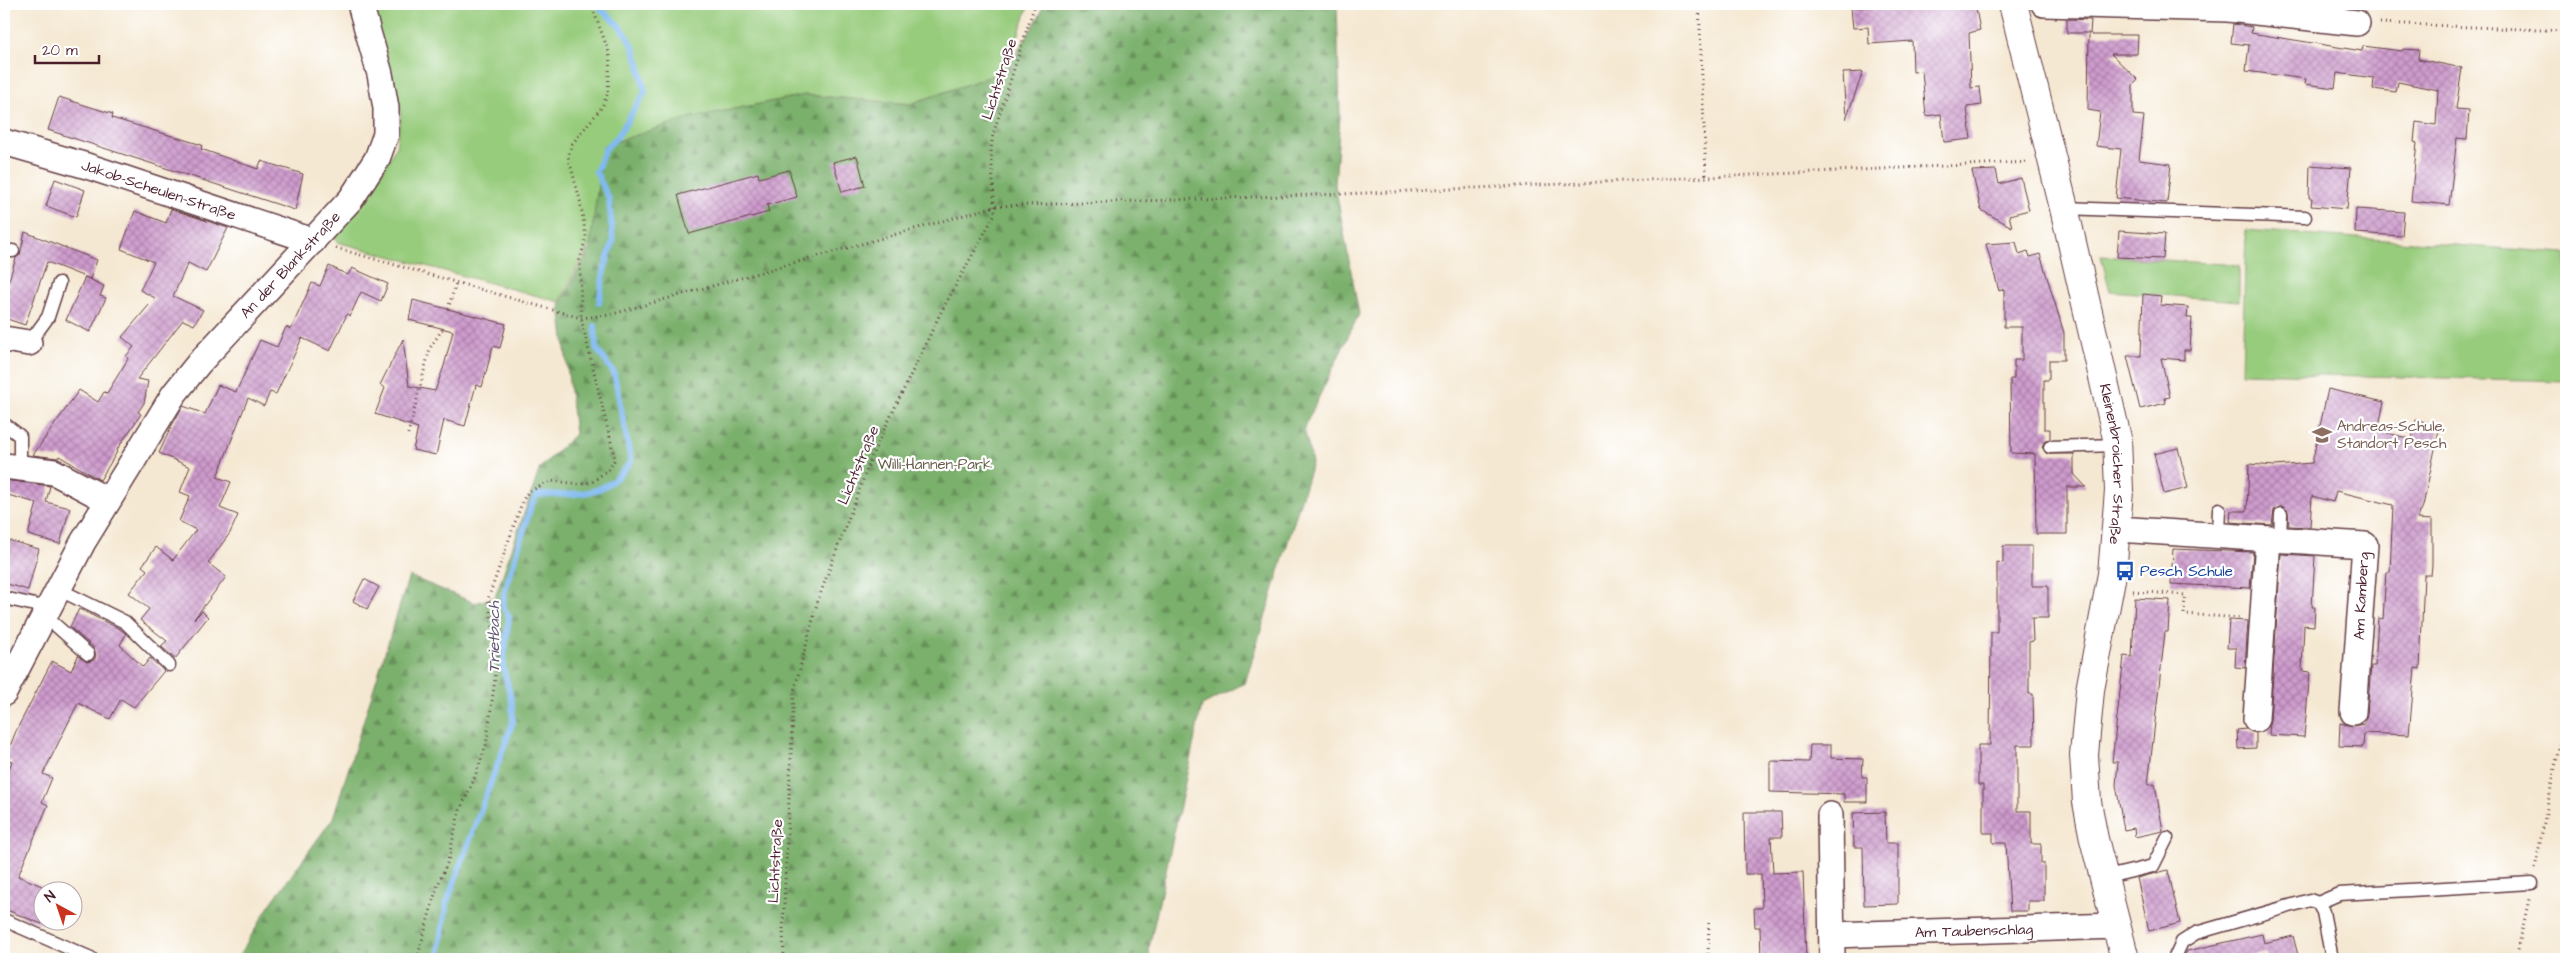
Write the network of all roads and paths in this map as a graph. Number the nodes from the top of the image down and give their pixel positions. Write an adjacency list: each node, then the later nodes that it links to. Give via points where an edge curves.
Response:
1 (360, 4): 15 (street, An der Blankstraße, via 385,96 386,134 377,159 361,186)
2 (590, 4): 19 (path, via 610,61 605,102 574,141 568,154 586,240 580,260)
3 (1035, 4): 12 (path, Lichtstraße, via 993,134 991,149)
4 (1699, 4): 11 (path)
5 (2013, 4): 10 (street, Kleinenbroicher Straße)
6 (2044, 4): 7 (street, via 2228,9)
7 (2357, 22): 8 (path)
8 (2566, 30)
9 (4, 142): 15 (street, Jakob-Scheulen-Straße)
10 (2052, 161): 11 (path); 13 (street, Kleinenbroicher Straße)
11 (1706, 176): 12 (path, via 1368,193)
12 (996, 206): 19 (path, via 609,315); 55 (path, Lichtstraße, via 988,230 940,314 873,452 818,600 794,690)
13 (2064, 208): 14 (lane); 25 (street, Kleinenbroicher Straße, via 2112,410)
14 (2305, 217)
15 (313, 241): 17 (path); 28 (street, An der Blankstraße, via 181,384)
16 (59, 283): 22 (lane, via 48,317)
17 (456, 283): 18 (path); 19 (path)
18 (448, 309)
19 (581, 318): 54 (path, via 615,459 609,469 592,482 551,481 528,492 523,500 488,599 498,656 486,746 459,812 448,861 437,887)
20 (443, 328): 24 (path, via 430,348)
21 (4, 339): 22 (street)
22 (29, 343)
23 (7, 426): 27 (lane, via 20,436)
24 (408, 434)
25 (2117, 445): 26 (lane); 31 (street, Kleinenbroicher Straße)
26 (2050, 447)
27 (12, 467): 28 (street, via 60,474)
28 (107, 500): 36 (street, An der Blankstraße)
29 (2219, 509): 32 (lane)
30 (2281, 514): 33 (lane)
31 (2117, 529): 32 (street, Am Kamberg); 34 (street, Kleinenbroicher Straße)
32 (2218, 536): 33 (street, Am Kamberg)
33 (2274, 539): 37 (street); 41 (street, Am Kamberg, via 2365,545)
34 (2110, 590): 37 (path, via 2185,595 2184,614); 46 (street, Kleinenbroicher Straße, via 2090,690 2084,755 2089,815)
35 (4, 598): 36 (lane)
36 (50, 604): 38 (lane); 39 (lane, via 125,622); 40 (street, An der Blankstraße)
37 (2262, 619): 43 (street)
38 (88, 654)
39 (168, 665)
40 (4, 693)
41 (2354, 712)
42 (2566, 712): 47 (path)
43 (2256, 719)
44 (1830, 815): 52 (street, Am Taubenschlag)
45 (2167, 838): 46 (lane, via 2153,866)
46 (2103, 878): 51 (street, Kleinenbroicher Straße)
47 (2532, 882): 48 (lane, via 2339,894); 60 (path)
48 (2318, 903): 58 (lane, via 2304,901 2196,933 2182,942); 59 (lane, via 2323,912)
49 (4, 920): 53 (lane)
50 (1709, 920): 56 (path)
51 (2117, 926): 52 (street, Am Taubenschlag); 57 (street, Kleinenbroicher Straße)
52 (1832, 947)
53 (91, 958)
54 (418, 959)
55 (784, 959)
56 (1708, 959)
57 (2125, 959)
58 (2174, 959)
59 (2332, 959)
60 (2516, 959)

